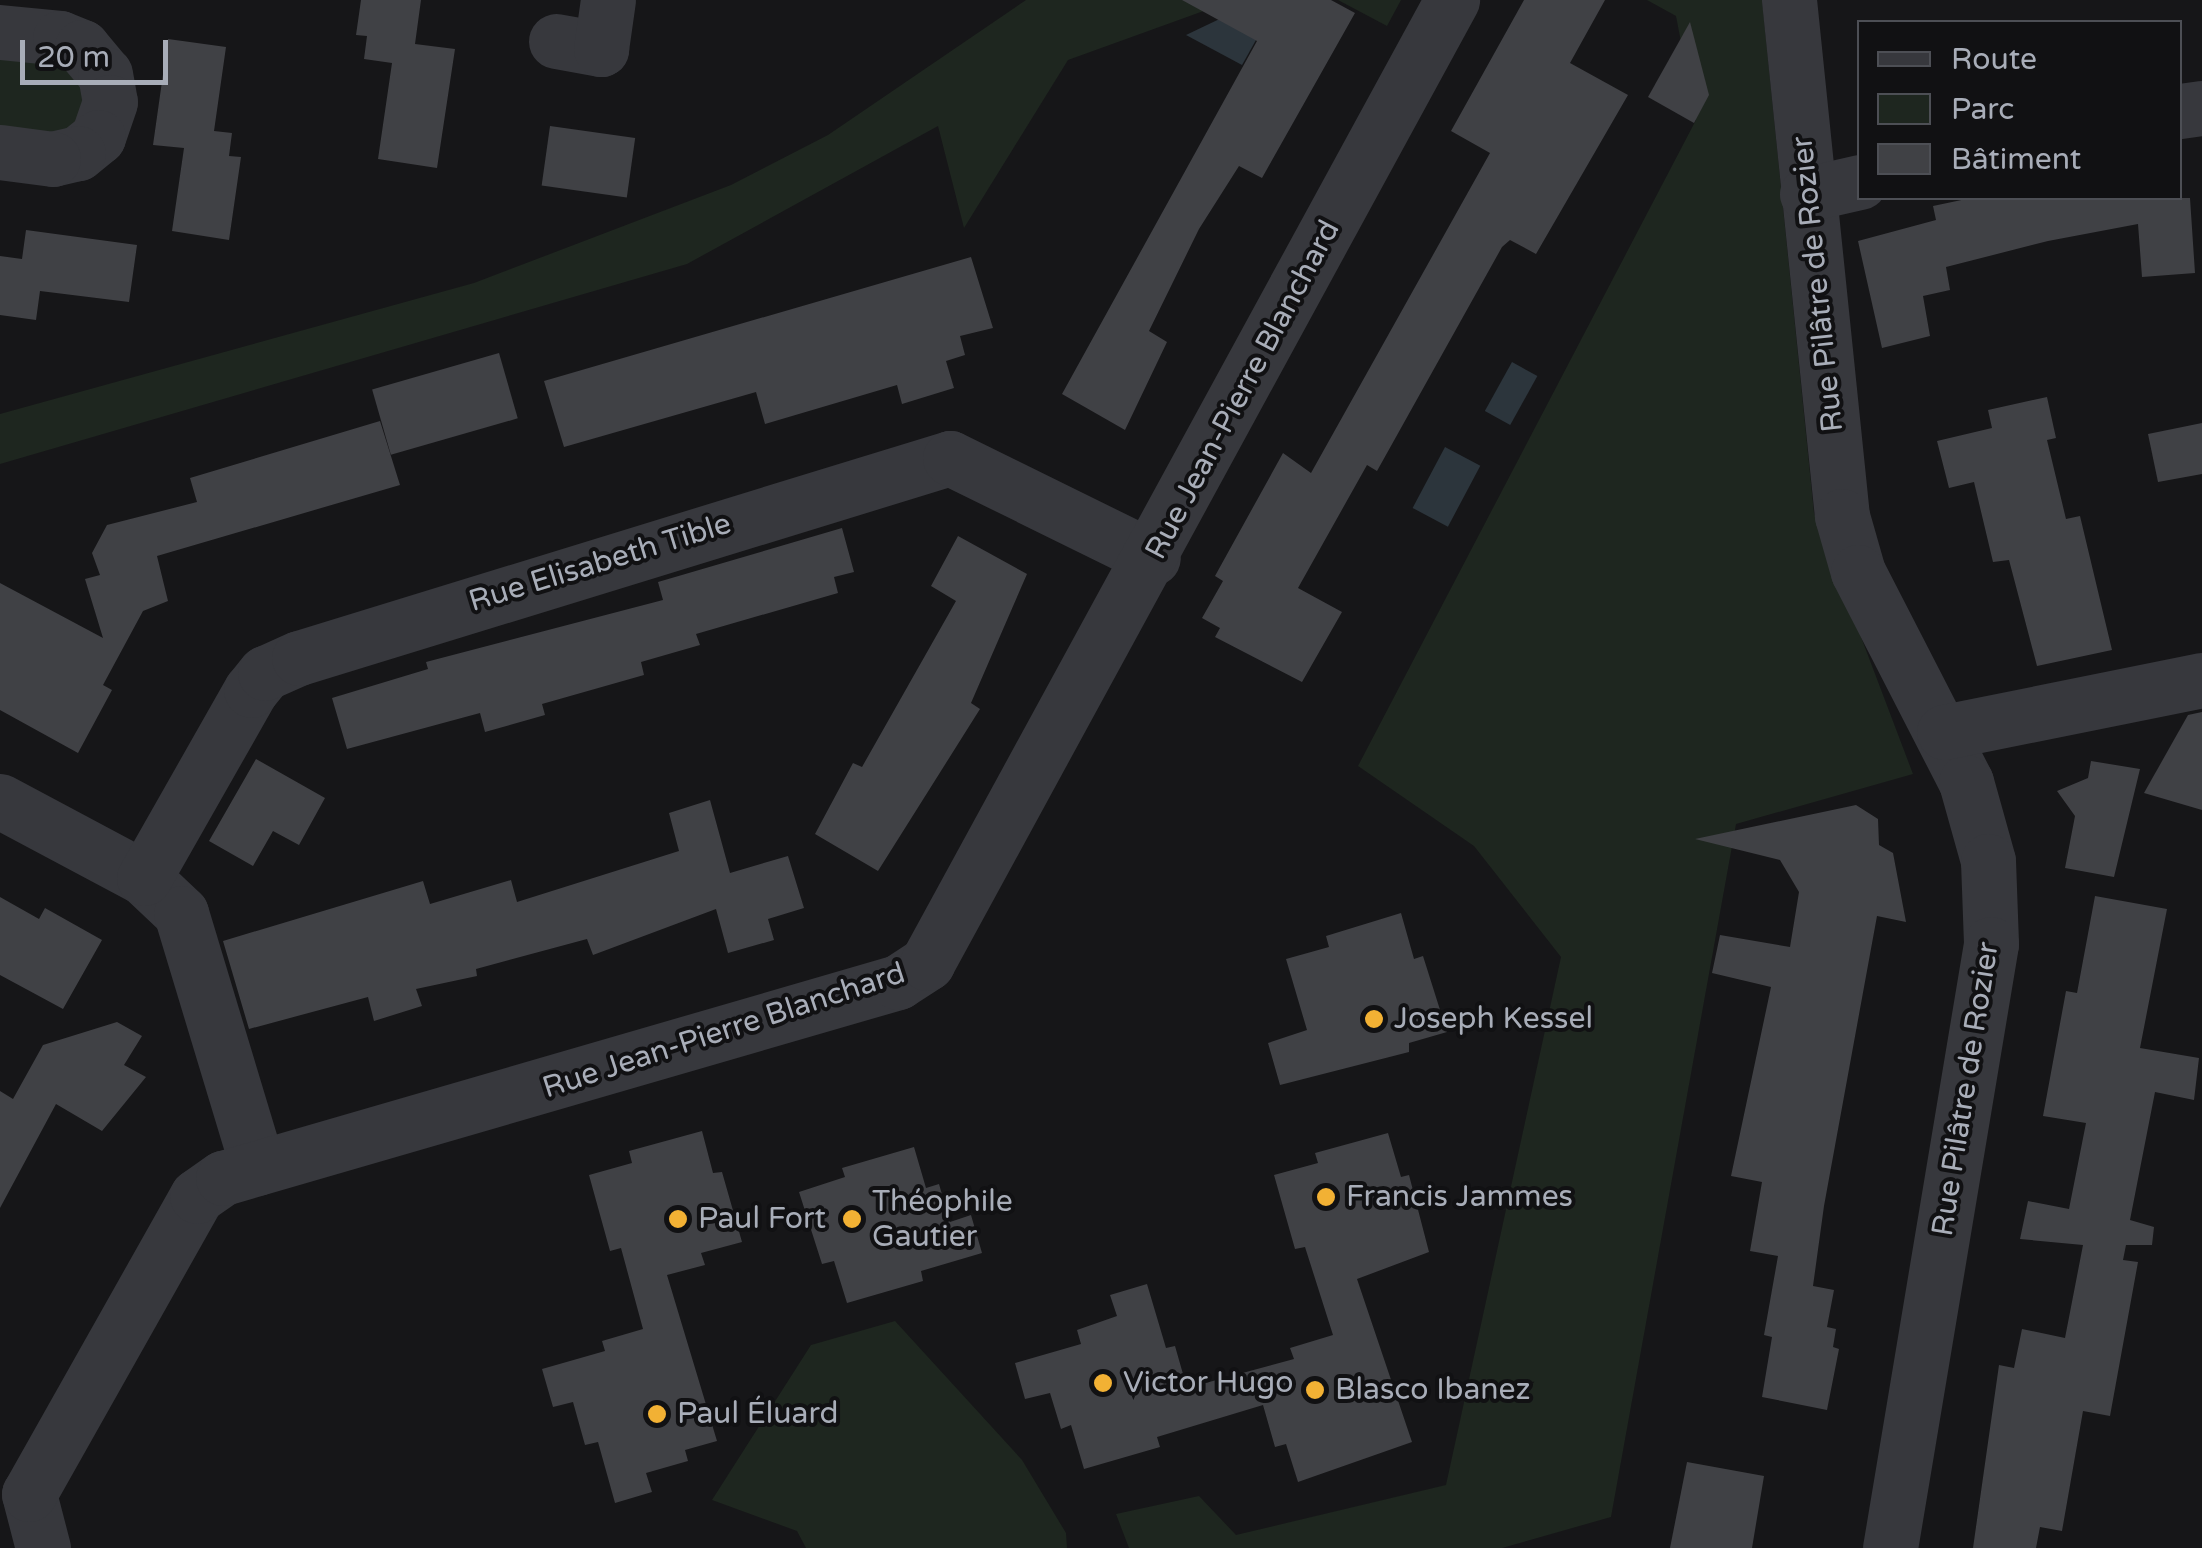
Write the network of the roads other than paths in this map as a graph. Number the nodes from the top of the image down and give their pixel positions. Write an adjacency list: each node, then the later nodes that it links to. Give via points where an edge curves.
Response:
1 (608, 0): 5 (street, via 601,50)
2 (1452, 0): 9 (street, Rue Jean-Pierre Blanchard)
3 (1790, 0): 8 (street, Rue Pilâtre de Rozier)
4 (0, 32): 6 (street, via 82,47 105,74 110,102 98,137 78,153 53,159)
5 (556, 41)
6 (0, 152)
7 (1857, 183): 8 (street)
8 (1808, 194): 11 (street, Rue Pilâtre de Rozier, via 1842,516 1858,572)
9 (1153, 558): 13 (street, Rue Elisabeth Tible, via 950,458 482,600 266,673); 14 (street, Rue Jean-Pierre Blanchard, via 927,964 898,982)
10 (2202, 680): 11 (street)
11 (1944, 732): 16 (street, Rue Pilâtre de Rozier, via 1988,862 1991,944)
12 (0, 801): 13 (street)
13 (144, 878): 14 (street, via 181,913)
14 (258, 1168): 15 (street, Rue Jean-Pierre Blanchard, via 223,1178 197,1196 138,1299 29,1494)
15 (43, 1548)
16 (1890, 1548)

